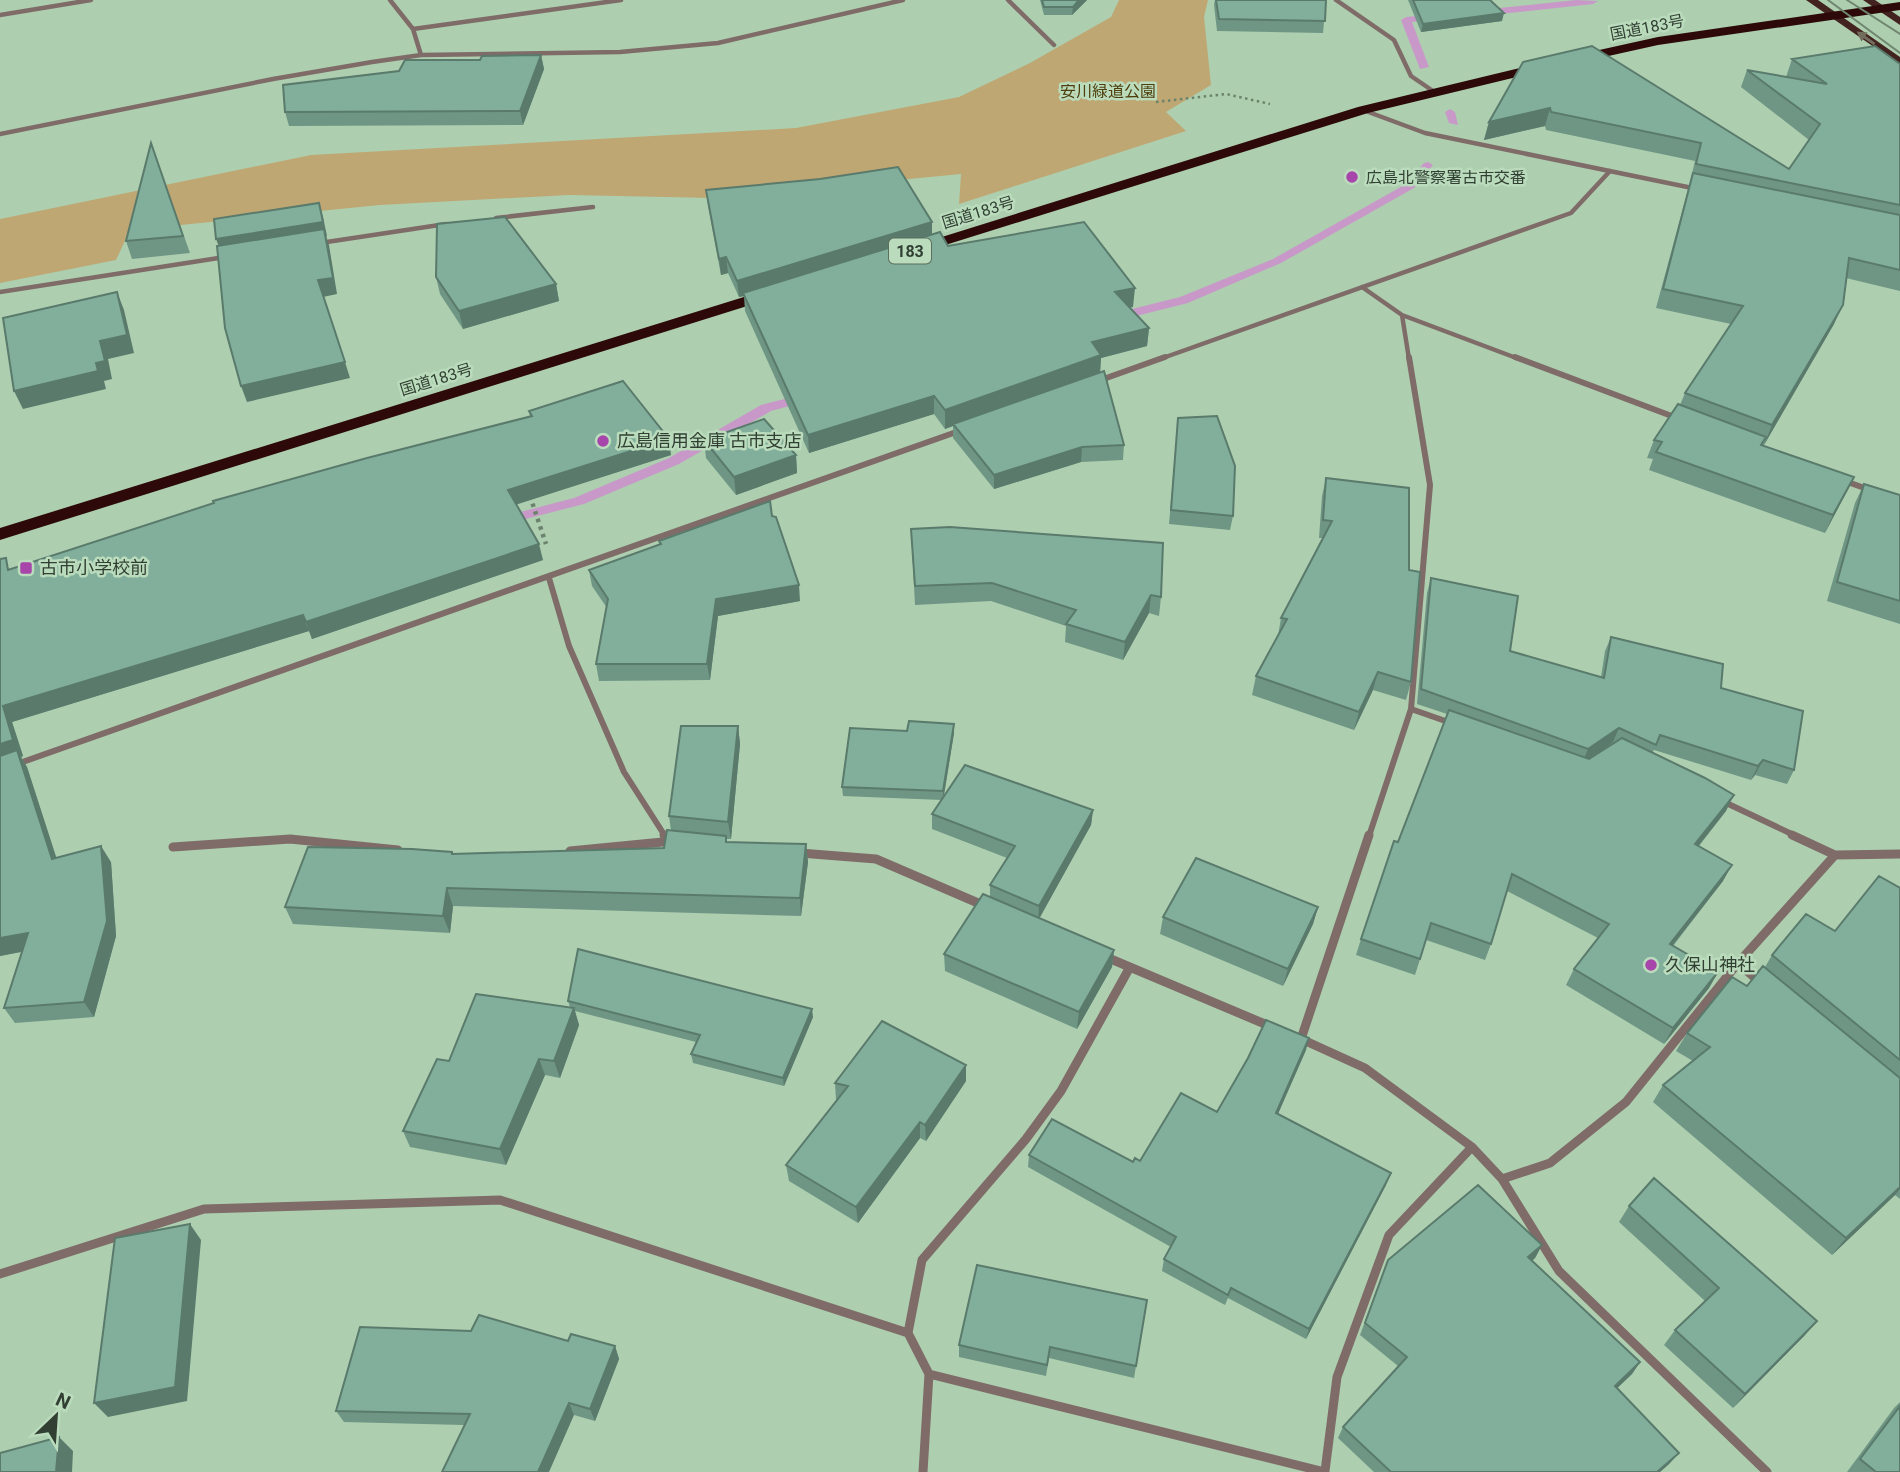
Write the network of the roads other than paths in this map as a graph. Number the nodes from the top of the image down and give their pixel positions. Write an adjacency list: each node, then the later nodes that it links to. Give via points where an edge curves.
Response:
1 (91, 0): 12 (street)
2 (390, 0): 14 (street)
3 (621, 0): 14 (street)
4 (903, 0): 16 (street, via 718,43 620,52)
5 (1008, 0): 15 (street)
6 (1336, 0): 18 (street, via 1394,40 1411,76)
7 (1811, 0): 11 (main road)
8 (1868, 0): 10 (main road)
9 (1900, 6): 10 (highway, 国道183号 / 183)
10 (1880, 9): 11 (highway, 国道183号 / 183); 13 (main road)
11 (1831, 14): 17 (main road, one-way to 11); 18 (highway, 国道183号 / 183, via 1658,41)
12 (0, 15)
13 (1900, 22)
14 (413, 29): 16 (street)
15 (1054, 45)
16 (421, 55): 20 (street, via 273,79)
17 (1900, 62)
18 (1433, 91): 19 (highway, 国道183号 / 183)
19 (1363, 110): 21 (street, via 1425,133); 27 (highway, 国道183号 / 183)
20 (0, 134)
21 (1610, 171): 22 (street); 30 (street, via 1571,213)
22 (1702, 190)
23 (593, 207): 24 (street)
24 (488, 219)
25 (449, 224): 26 (street)
26 (316, 243)
27 (897, 255)
28 (234, 256): 31 (street)
29 (792, 287): 38 (highway, 国道183号)
30 (1362, 287): 32 (street); 33 (street)
31 (0, 292)
32 (1402, 315): 34 (street); 40 (street, via 1430,485)
33 (1089, 385)
34 (1690, 423)
35 (972, 426): 39 (street)
36 (1835, 477): 37 (street)
37 (1874, 492)
38 (0, 534)
39 (549, 578): 42 (street); 44 (street, via 569,646 624,772)
40 (1411, 709): 41 (street); 59 (street)
41 (1461, 726)
42 (0, 770)
43 (1712, 796): 51 (street)
44 (668, 841): 45 (street); 48 (street)
45 (682, 842)
46 (173, 847): 47 (street, via 290,839)
47 (414, 851)
48 (563, 852)
49 (793, 852): 52 (street, via 876,859)
50 (1900, 854): 51 (street)
51 (1835, 855): 54 (street)
52 (990, 908)
53 (1092, 951): 55 (street)
54 (1738, 963): 56 (street); 61 (street, via 1626,1102 1550,1163)
55 (1130, 967): 57 (street); 63 (street, via 1054,1100 922,1260)
56 (1768, 989)
57 (1276, 1028)
58 (1289, 1034): 59 (street)
59 (1301, 1039): 60 (street, via 1366,1068)
60 (1472, 1147): 61 (street); 65 (street, via 1389,1235 1337,1377)
61 (1502, 1179): 67 (street, via 1559,1271)
62 (0, 1274): 63 (street, via 204,1209 500,1200)
63 (908, 1332): 64 (street)
64 (929, 1374): 65 (street); 66 (street)
65 (1325, 1471)
66 (923, 1472)
67 (1767, 1472)

